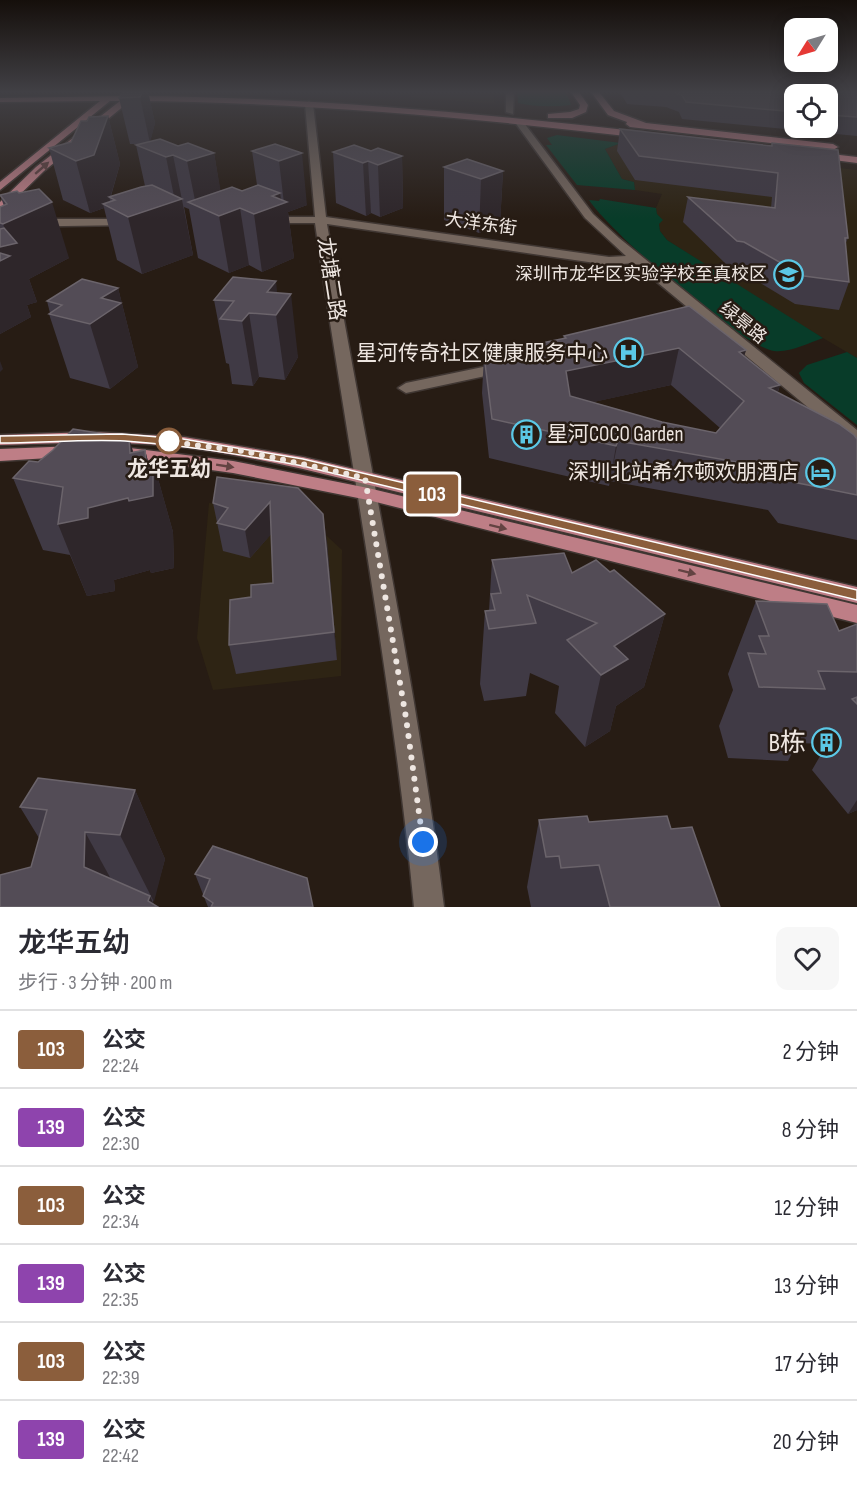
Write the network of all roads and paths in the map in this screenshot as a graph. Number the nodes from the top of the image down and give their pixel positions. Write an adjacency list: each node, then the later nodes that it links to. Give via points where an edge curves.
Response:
1 (62, 134): 9 (main road)
2 (84, 134): 10 (main road, one-way to 2)
3 (312, 134): 12 (street, 龙塘二路)
4 (528, 134): 15 (street, 绿景路, via 590,216)
5 (657, 134): 8 (main road)
6 (724, 134): 7 (main road)
7 (857, 149)
8 (857, 160)
9 (0, 187)
10 (0, 208)
11 (251, 220): 12 (street, 大洋东街)
12 (321, 220): 15 (street, 大洋东街, via 609,261); 23 (street, 龙塘二路)
13 (145, 222): 14 (street)
14 (0, 223)
15 (635, 259): 16 (street, 绿景路)
16 (713, 322): 17 (street); 20 (street, 绿景路)
17 (692, 326)
18 (517, 364): 19 (street)
19 (406, 388)
20 (857, 439)
21 (0, 440): 23 (main road, via 101,437 183,442 243,451)
22 (0, 455): 23 (main road, one-way to 23, via 114,452)
23 (367, 486): 24 (main road); 25 (main road, one-way to 25); 26 (street, 龙塘二路, via 421,820)
24 (857, 595)
25 (857, 614)
26 (429, 907)

